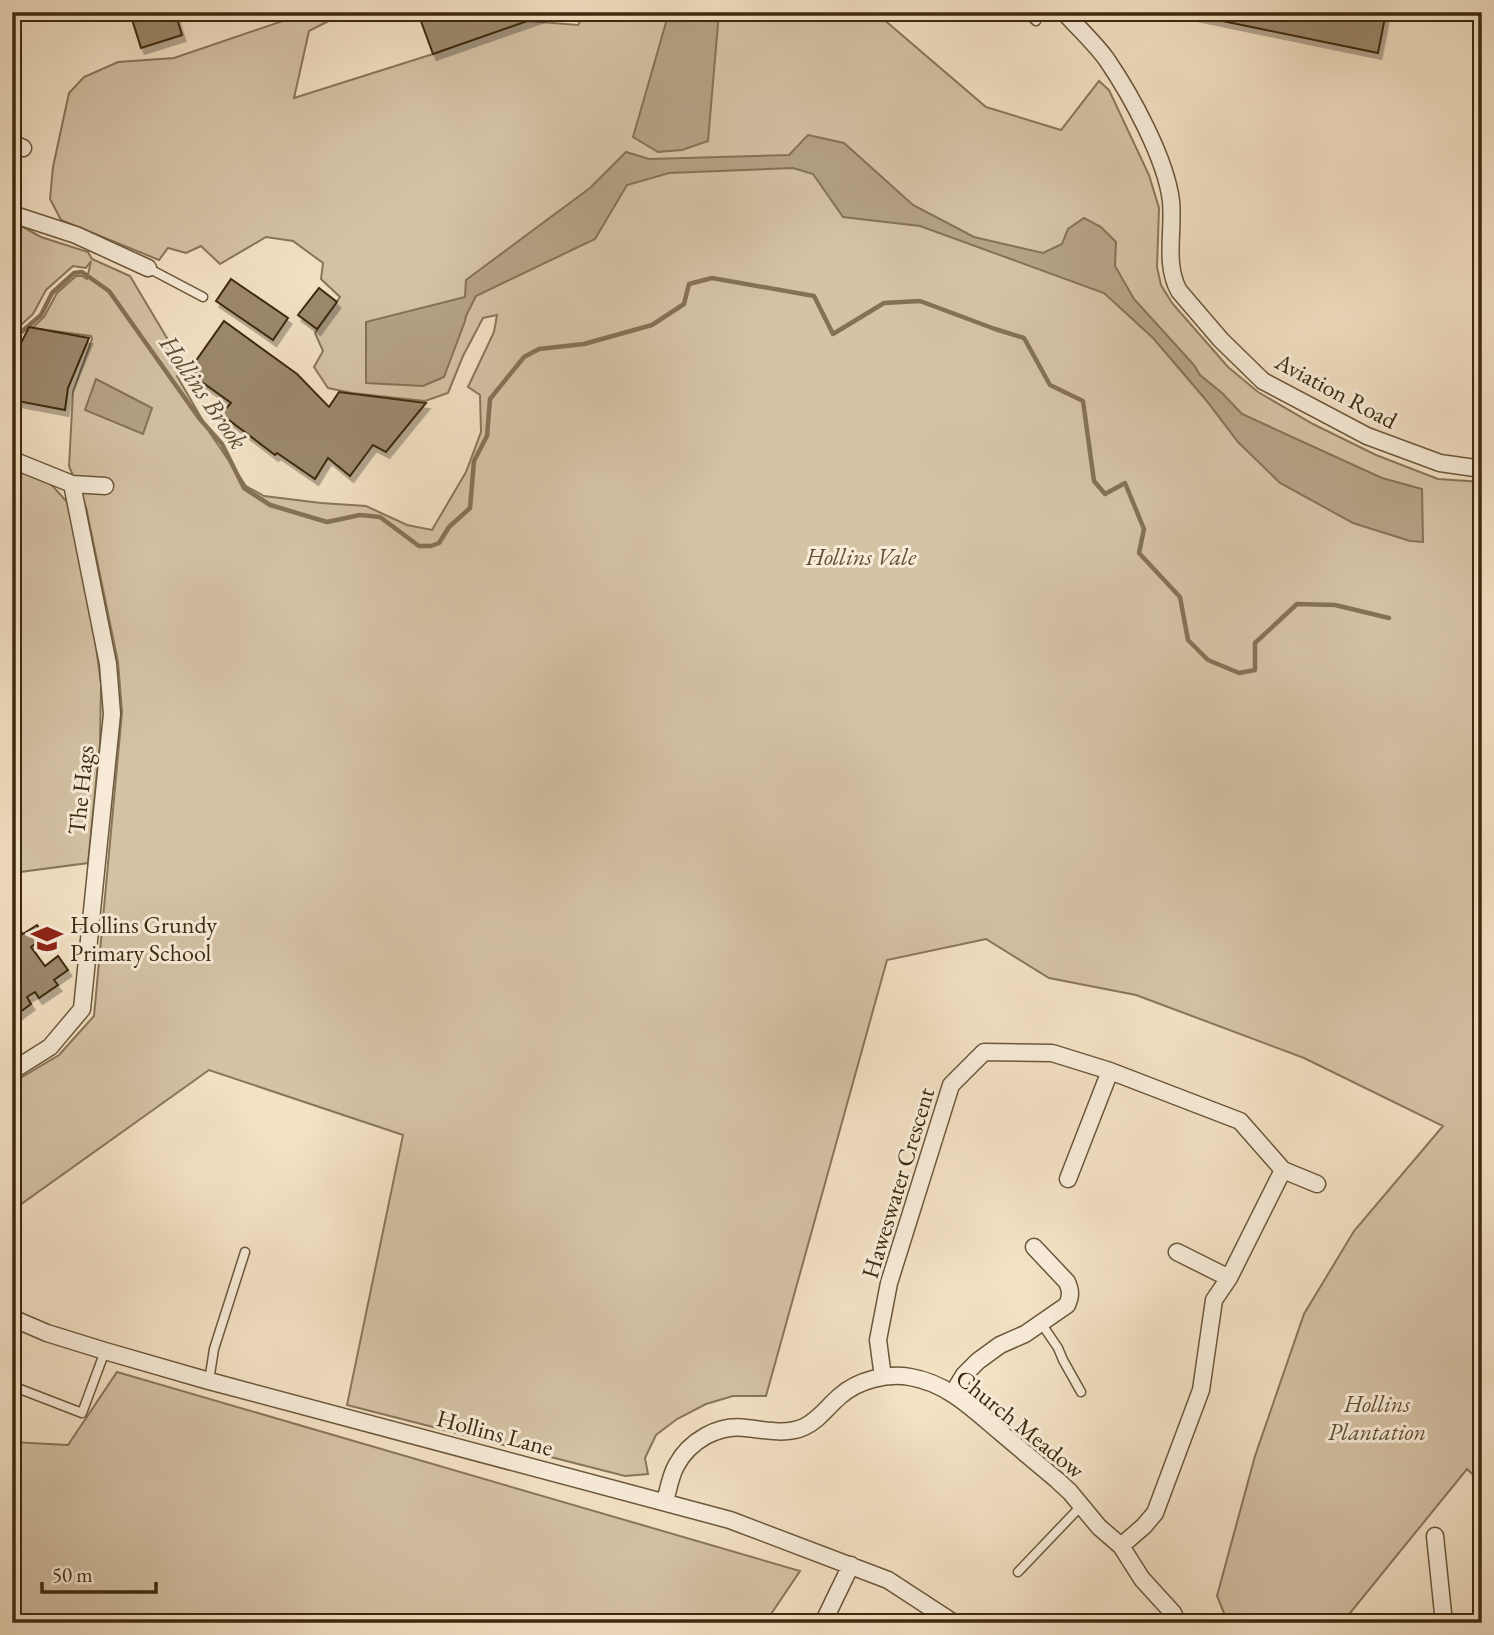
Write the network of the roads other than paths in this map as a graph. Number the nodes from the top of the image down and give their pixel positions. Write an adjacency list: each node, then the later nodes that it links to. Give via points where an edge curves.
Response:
1 (1027, 12): 3 (lane)
2 (1063, 12): 8 (street, Aviation Road, via 1106,58 1154,146 1171,200 1171,271 1179,291 1221,340 1263,381 1367,436 1440,463)
3 (1036, 21)
4 (12, 214): 5 (street, via 76,235)
5 (148, 268): 6 (lane)
6 (203, 298)
7 (12, 458): 9 (street)
8 (1482, 469)
9 (72, 484): 10 (street); 11 (street, The Hags, via 108,664 112,714 82,1009 50,1046)
10 (106, 486)
11 (12, 1071)
12 (1110, 1072): 13 (street, Haweswater Crescent, via 1240,1121); 14 (street); 23 (street, Haweswater Crescent, via 1052,1054 984,1052 951,1085 889,1283 878,1340)
13 (1283, 1170): 15 (street); 19 (street)
14 (1068, 1179)
15 (1317, 1184)
16 (1034, 1247): 21 (street, via 1070,1289 1068,1305)
17 (245, 1252): 24 (lane, via 214,1349)
18 (1177, 1252): 19 (street)
19 (1229, 1278): 31 (street, via 1214,1300 1201,1390 1155,1513)
20 (12, 1318): 22 (street, Hollins Lane)
21 (1041, 1323): 26 (lane); 27 (street, via 978,1361)
22 (105, 1351): 24 (street, Hollins Lane); 25 (lane, via 82,1413)
23 (883, 1377): 27 (street, Church Meadow, via 909,1376); 28 (street, Church Meadow, via 853,1387 802,1428 774,1432 743,1427 708,1434 676,1466)
24 (209, 1381): 28 (street, Hollins Lane)
25 (12, 1386)
26 (1081, 1392)
27 (953, 1393): 29 (street, Church Meadow)
28 (665, 1502): 32 (street, Hollins Lane, via 730,1520)
29 (1082, 1506): 31 (street, Church Meadow); 33 (lane)
30 (1434, 1536): 37 (street)
31 (1121, 1546): 36 (street, Church Meadow)
32 (851, 1565): 34 (street); 35 (street, Hollins Lane, via 888,1580)
33 (1018, 1572)
34 (823, 1623)
35 (954, 1623)
36 (1178, 1623)
37 (1444, 1623)

